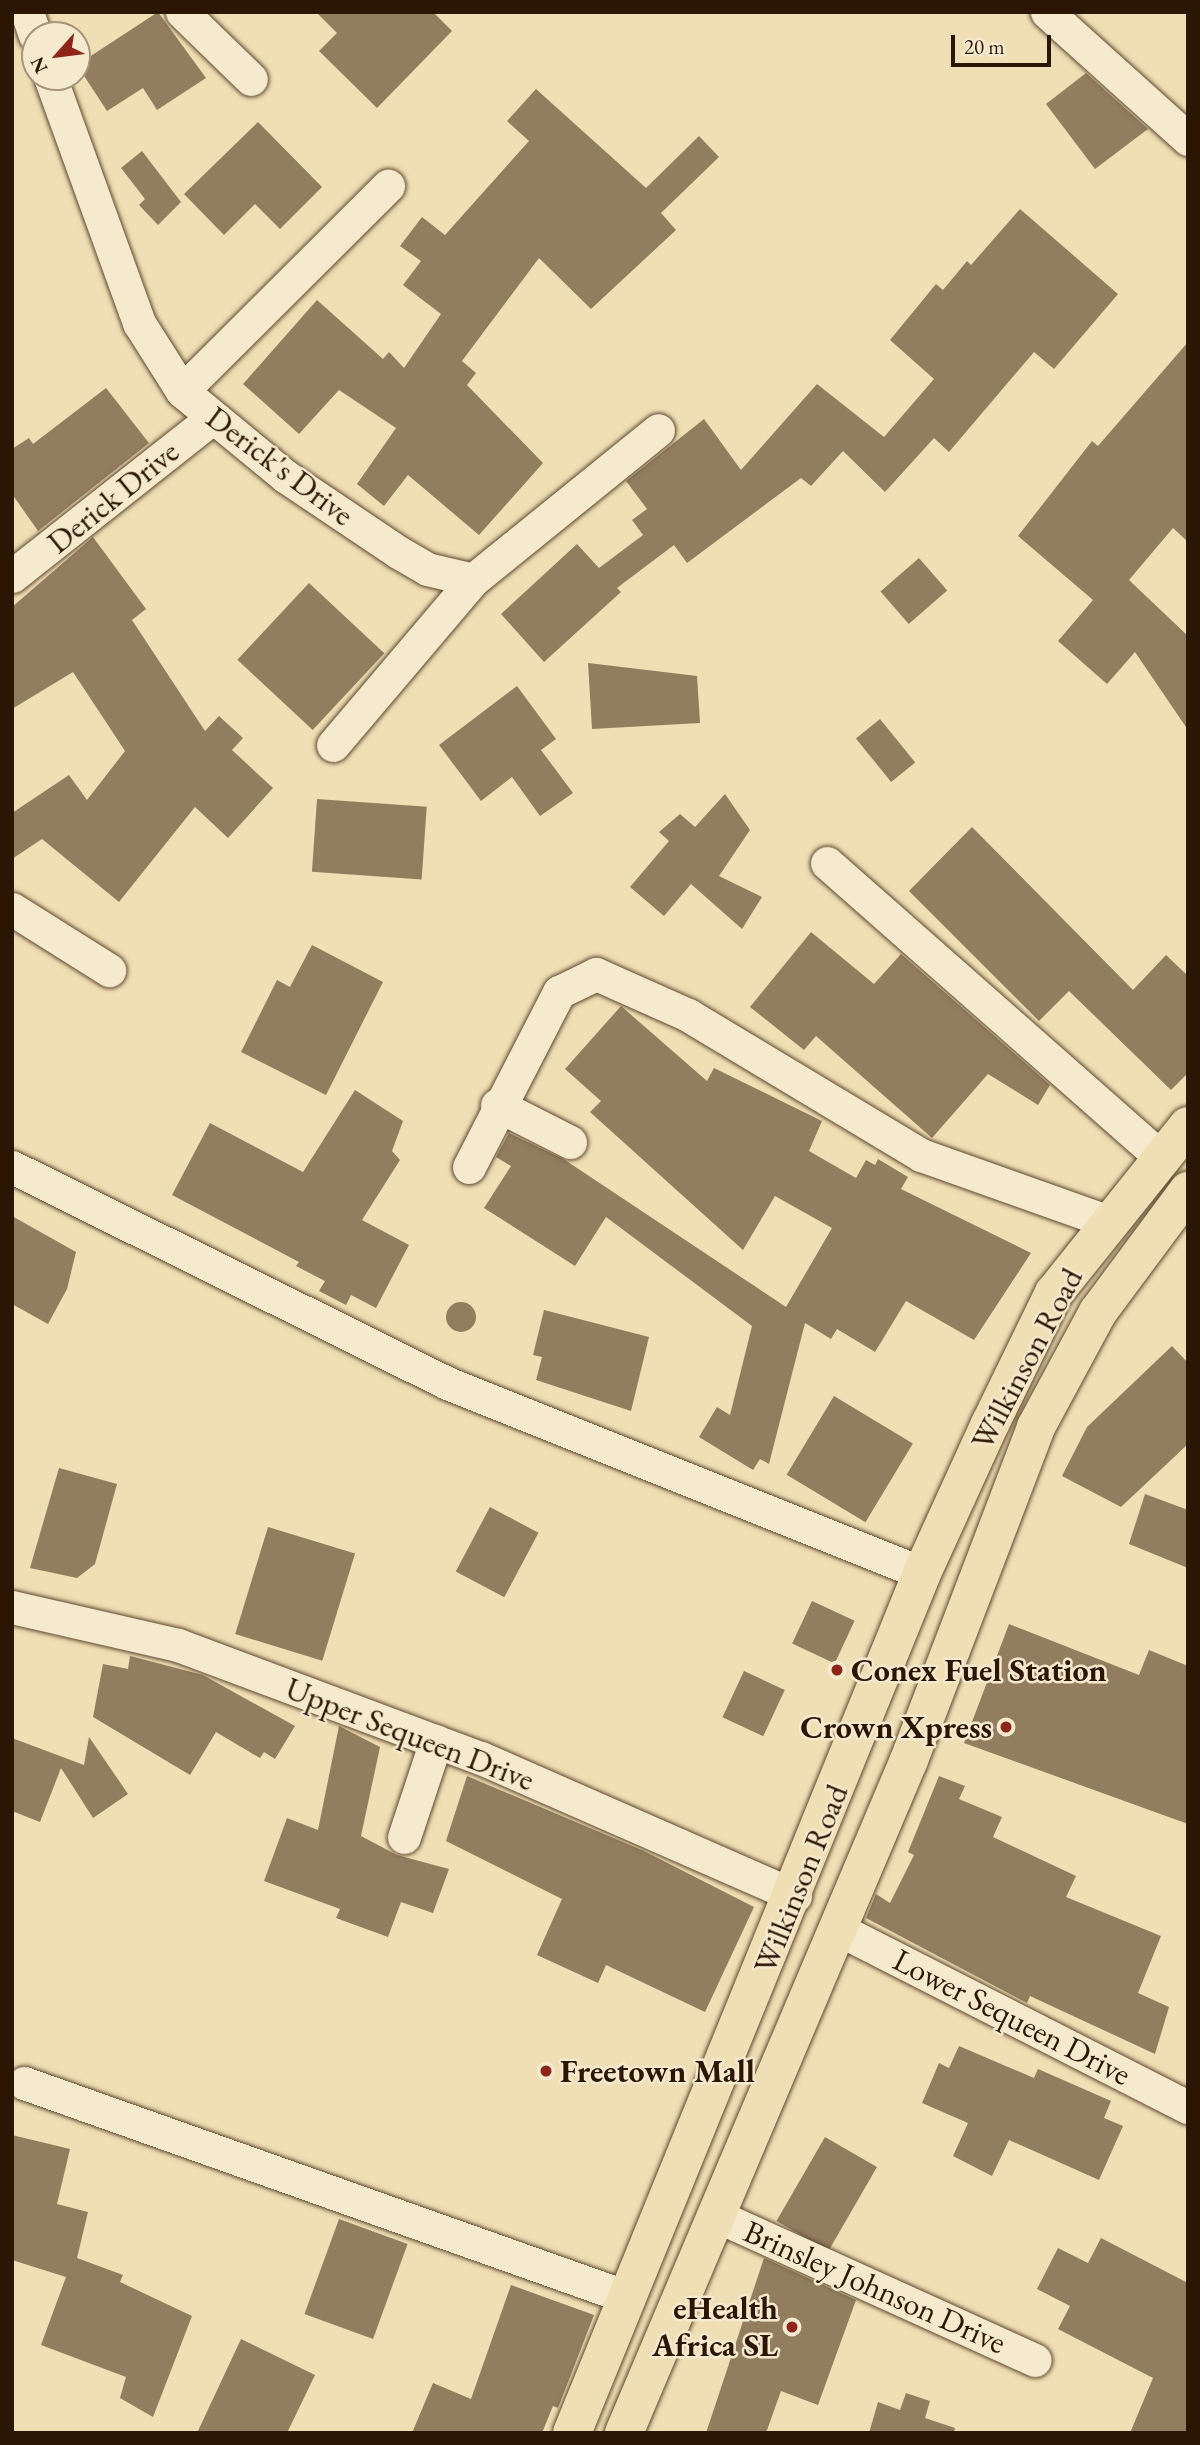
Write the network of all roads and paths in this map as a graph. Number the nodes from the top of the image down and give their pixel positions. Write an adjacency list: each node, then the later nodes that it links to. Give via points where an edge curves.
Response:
1 (182, 12): 3 (street)
2 (1046, 12): 5 (street)
3 (251, 79)
4 (55, 91): 7 (street, Derick's Drive, via 139,323)
5 (1188, 139)
6 (388, 186): 7 (street)
7 (182, 391): 8 (street, Derick's Drive)
8 (213, 417): 10 (street, Derick Drive); 11 (street, Derick's Drive, via 285,476 398,552 427,569)
9 (658, 430): 11 (street)
10 (12, 576)
11 (473, 580): 12 (street)
12 (333, 745)
13 (827, 863): 19 (street)
14 (12, 909): 15 (street)
15 (109, 970)
16 (497, 1105): 18 (street); 21 (street); 23 (street, via 559,992 596,974 688,1015 921,1155)
17 (1188, 1126): 19 (main road, Wilkinson Road)
18 (570, 1142)
19 (1161, 1157): 23 (main road, Wilkinson Road)
20 (12, 1167): 24 (street, via 447,1383)
21 (469, 1167)
22 (1188, 1191): 27 (main road, Wilkinson Road, via 1098,1312 1036,1427)
23 (1106, 1221): 24 (main road, Wilkinson Road, via 1054,1293)
24 (922, 1573): 26 (main road, Wilkinson Road)
25 (12, 1608): 28 (street, Upper Sequeen Drive, via 178,1645)
26 (866, 1716): 27 (main road); 30 (main road, Wilkinson Road)
27 (918, 1736): 31 (main road, Wilkinson Road)
28 (436, 1741): 29 (street); 30 (street, Upper Sequeen Drive)
29 (404, 1837)
30 (795, 1896): 34 (main road, Wilkinson Road)
31 (836, 1928): 33 (street, Lower Sequeen Drive); 35 (main road, Wilkinson Road)
32 (24, 2083): 37 (street)
33 (1188, 2107)
34 (690, 2147): 35 (main road); 37 (main road, Wilkinson Road)
35 (736, 2166): 36 (main road, Wilkinson Road)
36 (715, 2215): 38 (street, Brinsley Johnson Drive); 40 (main road, Wilkinson Road)
37 (627, 2297): 39 (main road, Wilkinson Road)
38 (1035, 2360)
39 (572, 2433)
40 (624, 2433)

